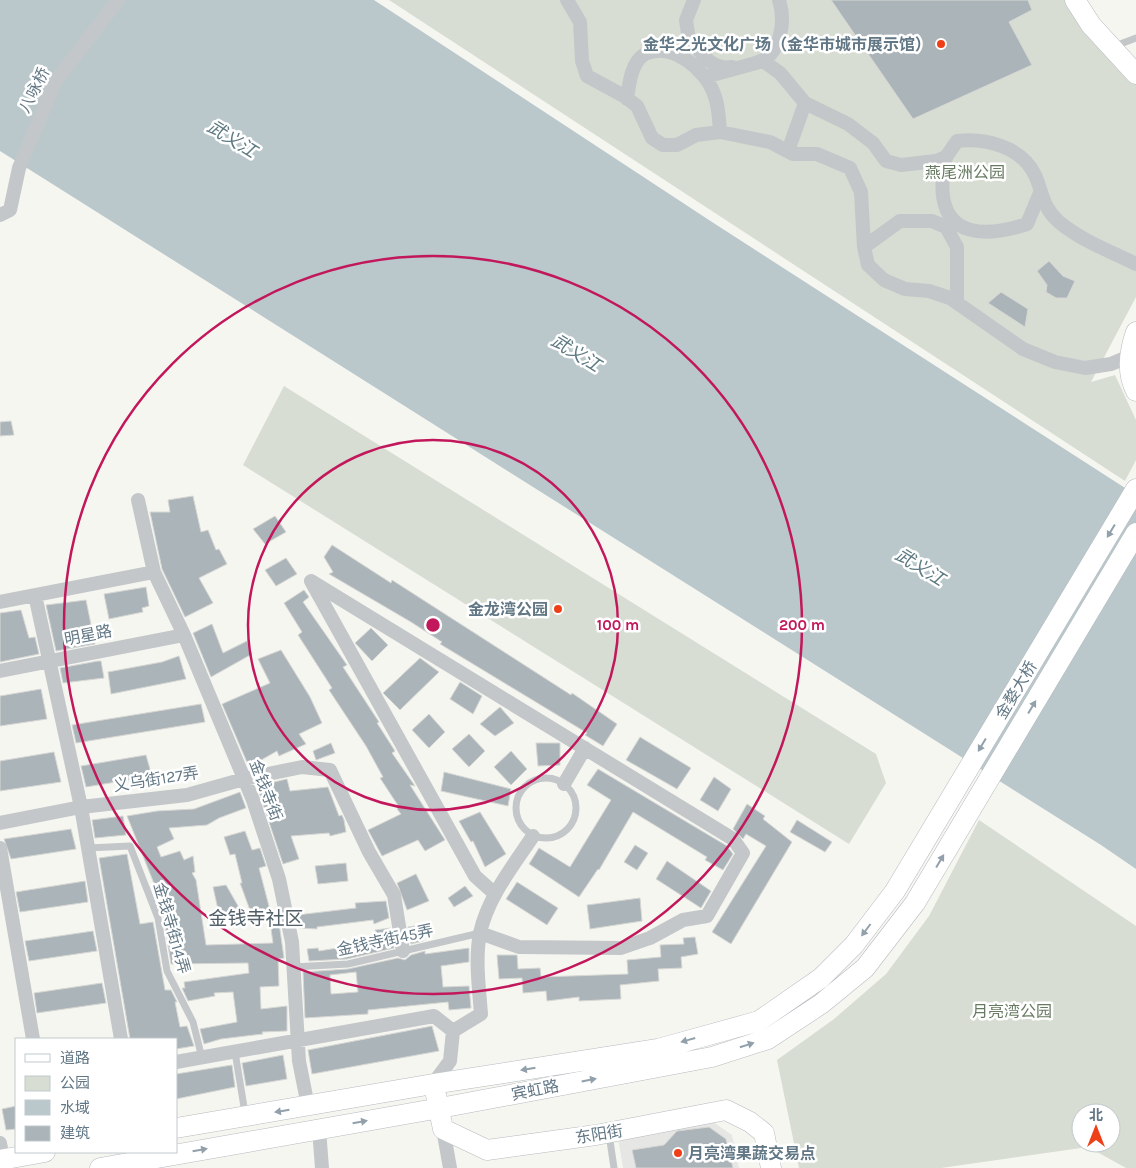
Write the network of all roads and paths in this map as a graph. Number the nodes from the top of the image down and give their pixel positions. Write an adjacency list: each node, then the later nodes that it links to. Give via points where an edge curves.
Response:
1 (118, 0): 19 (street, 八咏桥, via 55,82 19,168)
2 (567, 0): 13 (street, via 580,22 582,61 587,76)
3 (694, 0): 6 (street, via 686,20)
4 (779, 0): 9 (street, via 783,22 776,47)
5 (1075, 0): 11 (main road, via 1091,25)
6 (688, 37): 9 (street, via 705,59 722,69); 10 (street)
7 (1136, 38): 8 (lane)
8 (1115, 46)
9 (763, 61): 12 (street); 14 (street, via 780,73)
10 (694, 64): 12 (street); 13 (street, via 680,56 659,52 644,54 633,68)
11 (1136, 74)
12 (705, 78): 15 (street, via 714,93)
13 (627, 99): 15 (street, via 637,106 652,138 663,145 676,145 696,135)
14 (805, 103): 16 (street); 17 (street, via 848,124 872,143 886,161 901,165)
15 (720, 132): 16 (street, via 770,142)
16 (788, 151): 20 (street, via 817,154 850,168 861,192)
17 (946, 157): 18 (street, via 957,141 977,139 998,144 1019,156 1030,168 1035,174); 18 (street, via 942,177 943,203 955,222 973,232 1006,231 1027,224)
18 (1040, 194): 21 (street, via 1058,221 1098,247)
19 (5, 213)
20 (864, 247): 22 (street, via 868,265 884,280 905,289 929,291); 22 (street, via 900,222 932,221 946,227 957,247)
21 (1136, 264)
22 (957, 302): 24 (street, via 1023,349 1055,362 1085,368 1111,364)
23 (1136, 332): 24 (main road)
24 (1130, 356): 25 (main road, via 1129,378)
25 (1136, 391)
26 (1136, 489): 44 (main road, 金婺大桥, one-way to 44)
27 (138, 500): 29 (street, 金钱寺街)
28 (1136, 533): 46 (main road, 金婺大桥, one-way to 28)
29 (154, 572): 30 (street); 32 (street, 金钱寺街)
30 (35, 595): 31 (street); 33 (street)
31 (0, 602)
32 (184, 635): 33 (street, 明星路); 36 (street, 金钱寺街)
33 (50, 661): 34 (street, 明星路); 38 (street)
34 (0, 670)
35 (585, 748): 37 (street); 45 (street, via 311,581 475,876); 48 (street, via 733,839 743,853 706,916 683,920 650,938 621,948 519,947)
36 (244, 779): 38 (street, 义乌街127弄, via 187,795); 49 (street, 义乌街127弄, via 302,767 330,770 369,852 394,895); 50 (street, 金钱寺街, via 279,879 292,942)
37 (564, 784): 40 (lane, via 578,809 570,829 559,837); 40 (lane, via 546,777 522,787 516,801 517,817 522,827)
38 (81, 807): 39 (street, 义乌街127弄); 42 (street)
39 (0, 823)
40 (533, 836): 45 (street)
41 (0, 848): 43 (street)
42 (88, 848): 53 (street); 56 (lane, 金钱寺街14弄, via 130,846 158,918 167,971 193,1022)
43 (3, 879): 47 (street)
44 (895, 891): 58 (main road, 宾虹路, one-way to 58, via 854,945 821,978 759,1021 658,1049)
45 (495, 894): 48 (street)
46 (915, 903): 60 (main road, 宾虹路, one-way to 46, via 712,1057 768,1039 821,1004 865,968)
47 (7, 929): 52 (street)
48 (480, 933): 49 (lane, 金钱寺街45弄); 51 (street, via 478,966 482,1014)
49 (403, 951): 50 (lane, 金钱寺街45弄, via 348,964)
50 (293, 967): 54 (street, 金钱寺街)
51 (453, 1031): 54 (street, via 434,1016); 58 (street, via 450,1061)
52 (33, 1038)
53 (122, 1038)
54 (298, 1041): 55 (street); 59 (street, 金钱寺街)
55 (235, 1052): 56 (street); 61 (lane)
56 (202, 1058): 57 (street)
57 (178, 1062)
58 (433, 1084): 59 (main road, 宾虹路); 60 (main road)
59 (308, 1106): 61 (main road, 宾虹路, one-way to 61)
60 (440, 1108): 63 (main road, 宾虹路, one-way to 60); 64 (main road)
61 (246, 1116): 62 (main road, 宾虹路)
62 (178, 1128)
63 (319, 1129): 68 (main road, 宾虹路, one-way to 63); 70 (street)
64 (443, 1129): 65 (main road, 东阳街, via 487,1150); 71 (street)
65 (609, 1133): 72 (lane); 73 (main road, 东阳街, via 726,1110 764,1133)
66 (23, 1153): 67 (main road)
67 (1, 1154)
68 (173, 1162): 69 (main road, 宾虹路)
69 (100, 1168)
70 (322, 1168)
71 (450, 1168)
72 (614, 1168)
73 (770, 1168)

